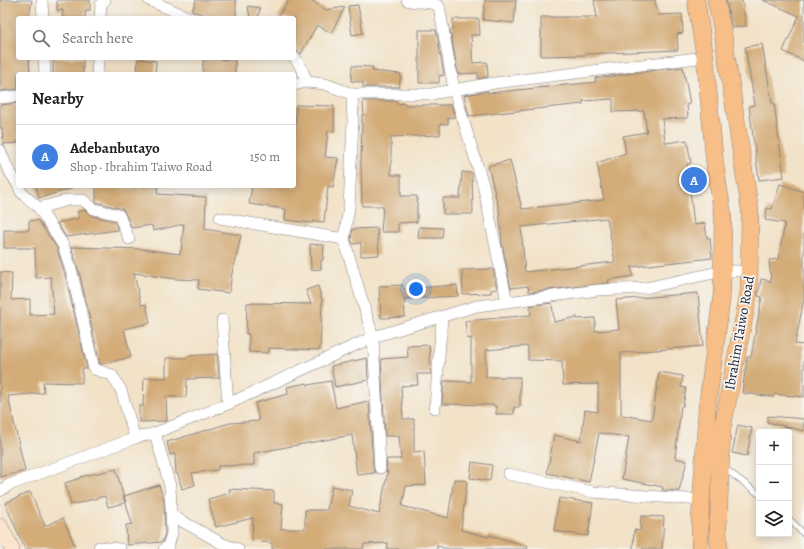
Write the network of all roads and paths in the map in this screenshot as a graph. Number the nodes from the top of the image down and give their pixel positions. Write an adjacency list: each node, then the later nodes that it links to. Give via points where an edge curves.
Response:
1 (42, 0): 8 (street)
2 (105, 0): 9 (street, via 101,4)
3 (149, 0): 10 (street)
4 (407, 0): 7 (street, via 415,3)
5 (696, 0): 11 (main road, Ibrahim Taiwo Road)
6 (716, 0): 31 (main road, Ibrahim Taiwo Road, via 750,210)
7 (434, 1): 19 (street, via 440,6)
8 (43, 16)
9 (100, 16)
10 (185, 16)
11 (704, 58): 19 (street); 30 (main road, Ibrahim Taiwo Road, via 723,215)
12 (44, 60): 15 (street)
13 (98, 60): 16 (street)
14 (296, 60): 17 (street)
15 (45, 72)
16 (97, 72)
17 (307, 82): 18 (street); 20 (street, via 325,84)
18 (296, 85)
19 (454, 90): 20 (street, via 431,94); 32 (street, via 483,184)
20 (352, 94): 28 (street, via 349,207)
21 (16, 96): 22 (street)
22 (0, 98)
23 (0, 150): 24 (street)
24 (16, 182)
25 (19, 188): 26 (street)
26 (39, 208): 29 (street, via 68,200 83,200 94,208 119,215); 39 (street, via 63,244 94,369 112,375 121,390)
27 (220, 218): 28 (street)
28 (344, 238): 35 (street)
29 (129, 239)
30 (724, 271): 31 (street); 32 (street, via 645,288 598,290); 45 (main road, Ibrahim Taiwo Road, via 707,408)
31 (750, 271): 40 (main road, Ibrahim Taiwo Road, via 749,292 722,429)
32 (507, 302): 33 (street, via 477,306)
33 (442, 317): 35 (street); 37 (street)
34 (222, 320): 36 (street)
35 (373, 337): 36 (street); 41 (street)
36 (228, 404): 38 (street)
37 (435, 408)
38 (154, 433): 39 (street); 46 (street, via 170,486)
39 (134, 438): 43 (street, via 9,485)
40 (720, 465): 44 (lane); 49 (main road, Ibrahim Taiwo Road)
41 (380, 468)
42 (508, 474): 45 (street, via 593,492)
43 (0, 491)
44 (756, 492)
45 (701, 500): 56 (main road, Ibrahim Taiwo Road)
46 (171, 515): 54 (street, via 172,533 168,547); 55 (street, via 223,544)
47 (792, 522): 50 (lane)
48 (0, 526): 52 (street)
49 (718, 527): 57 (main road, Ibrahim Taiwo Road); 58 (main road)
50 (804, 534)
51 (99, 547): 53 (street)
52 (12, 549)
53 (120, 549)
54 (164, 549)
55 (238, 549)
56 (700, 549)
57 (719, 549)
58 (724, 549)

